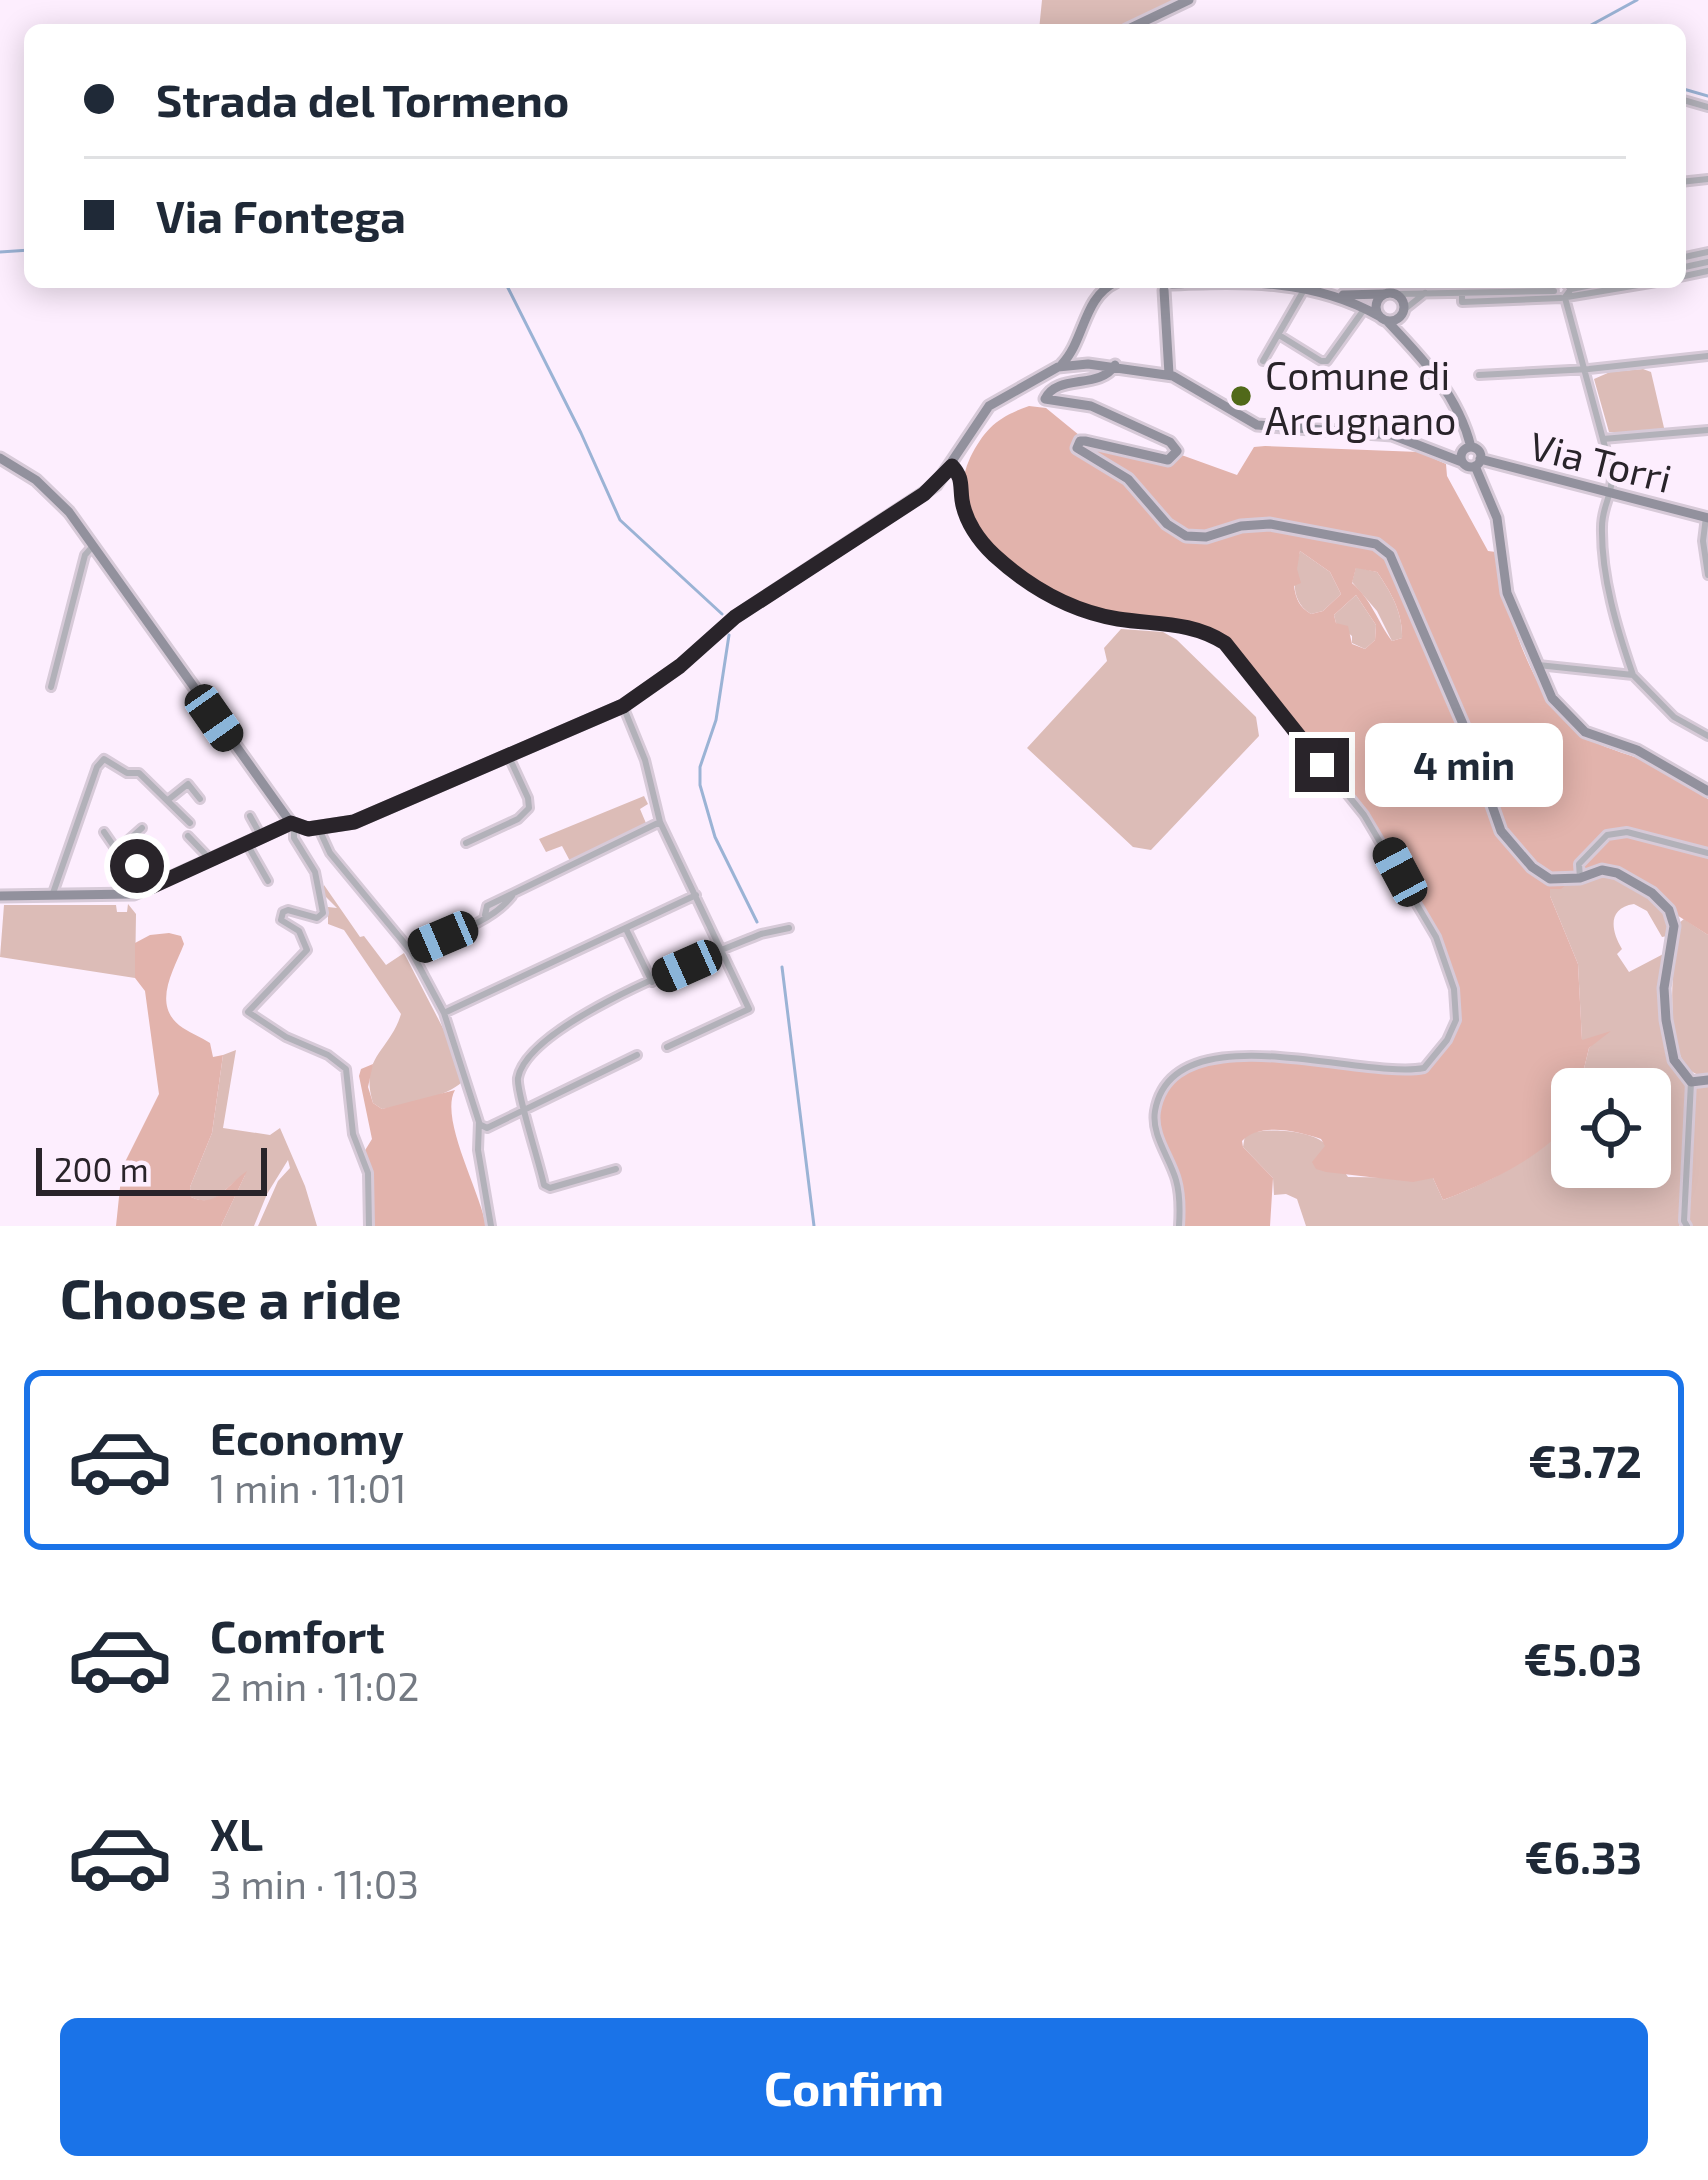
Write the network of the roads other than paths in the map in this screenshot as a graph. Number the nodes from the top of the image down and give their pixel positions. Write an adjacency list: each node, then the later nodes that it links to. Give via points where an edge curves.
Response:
1 (1189, 0): 2 (main road)
2 (1139, 24)
3 (1108, 288): 18 (main road)
4 (1167, 288): 25 (main road)
5 (1305, 288): 11 (main road); 16 (street)
6 (1485, 288): 9 (street)
7 (1562, 290): 9 (street); 12 (street); 24 (street)
8 (1425, 293): 10 (street); 12 (street); 14 (street)
9 (1485, 293): 12 (street)
10 (1389, 294): 11 (main road); 14 (main road, via 1403,300); 15 (main road, via 1376,305)
11 (1337, 296): 13 (main road)
12 (1462, 298)
13 (1365, 308): 15 (main road); 16 (street, via 1327,361)
14 (1404, 311): 15 (main road); 17 (main road)
15 (1383, 318): 17 (main road)
16 (1279, 335): 20 (street)
17 (1406, 340): 29 (main road, via 1448,393)
18 (1074, 350): 21 (main road); 23 (main road)
19 (1708, 356): 24 (street)
20 (1263, 361)
21 (1078, 365): 22 (main road); 23 (main road)
22 (1115, 365): 25 (main road); 61 (main road, via 1106,377 1055,387 1045,399 1091,406 1177,451 1168,460 1080,441 1078,451 1128,479 1186,536 1270,524 1383,548 1466,731 1498,826 1550,879)
23 (1058, 367): 33 (main road, via 989,406)
24 (1584, 370): 26 (street); 28 (street)
25 (1169, 374): 31 (main road, via 1249,423 1392,435)
26 (1478, 375)
27 (1708, 430): 28 (street)
28 (1603, 439): 34 (street)
29 (1471, 447): 31 (main road); 32 (main road)
30 (0, 458): 36 (main road, via 45,487)
31 (1462, 462): 32 (main road, Via Torri)
32 (1478, 463): 34 (main road, Via Torri); 38 (main road, via 1497,518 1502,579)
33 (952, 466): 41 (main road, via 924,494 735,617); 82 (street, via 976,534 1016,575 1093,613 1193,626 1225,643 1386,846 1448,963 1456,1020 1424,1068 1241,1056 1199,1064 1170,1082 1154,1113 1178,1184)
34 (1613, 493): 35 (main road, Via Torri); 39 (street, via 1601,524 1603,558)
35 (1707, 518): 37 (street)
36 (93, 545): 40 (street); 50 (main road)
37 (1708, 575)
38 (1538, 665): 39 (street); 44 (main road, via 1552,698 1585,732)
39 (1634, 675): 42 (street, via 1674,717)
40 (51, 687)
41 (623, 706): 43 (main road); 48 (street)
42 (1708, 736)
43 (508, 755): 52 (main road, via 354,822); 56 (street, via 529,808)
44 (1708, 790)
45 (200, 799): 46 (street, via 188,784)
46 (167, 800): 49 (street); 66 (street, via 140,773 104,759)
47 (250, 816): 55 (street)
48 (660, 822): 64 (street); 70 (street)
49 (190, 823)
50 (292, 824): 52 (main road); 55 (main road); 80 (street, via 323,913 283,912 307,950 248,1012 346,1069 353,1134 368,1173)
51 (142, 828): 57 (street)
52 (319, 829): 70 (street)
53 (104, 832): 57 (street, via 116,848)
54 (188, 836): 60 (street)
55 (261, 836): 58 (main road)
56 (466, 843)
57 (124, 844): 63 (street)
58 (247, 844): 60 (main road); 62 (street)
59 (1708, 853): 61 (street, via 1627,832 1607,835 1579,864)
60 (212, 861): 63 (main road)
61 (1580, 878): 76 (main road, via 1617,873 1669,910 1675,926 1666,1020 1674,1060)
62 (268, 881)
63 (151, 887): 66 (main road, via 122,896)
64 (696, 895): 67 (street); 69 (street)
65 (0, 896): 66 (main road)
66 (52, 896)
67 (626, 928): 71 (street); 72 (street)
68 (789, 928): 69 (street)
69 (722, 950): 71 (street); 73 (street, via 748,1012)
70 (411, 951): 72 (street)
71 (652, 982): 77 (street, via 585,1012 541,1046 518,1076)
72 (444, 1013): 78 (street)
73 (667, 1047)
74 (637, 1055): 77 (street)
75 (1708, 1080): 76 (main road)
76 (1691, 1082): 83 (street)
77 (526, 1112): 78 (street, via 488,1128); 79 (street, via 547,1188)
78 (479, 1122): 81 (street)
79 (616, 1168)
80 (369, 1226)
81 (491, 1226)
82 (1179, 1226)
83 (1687, 1226)

